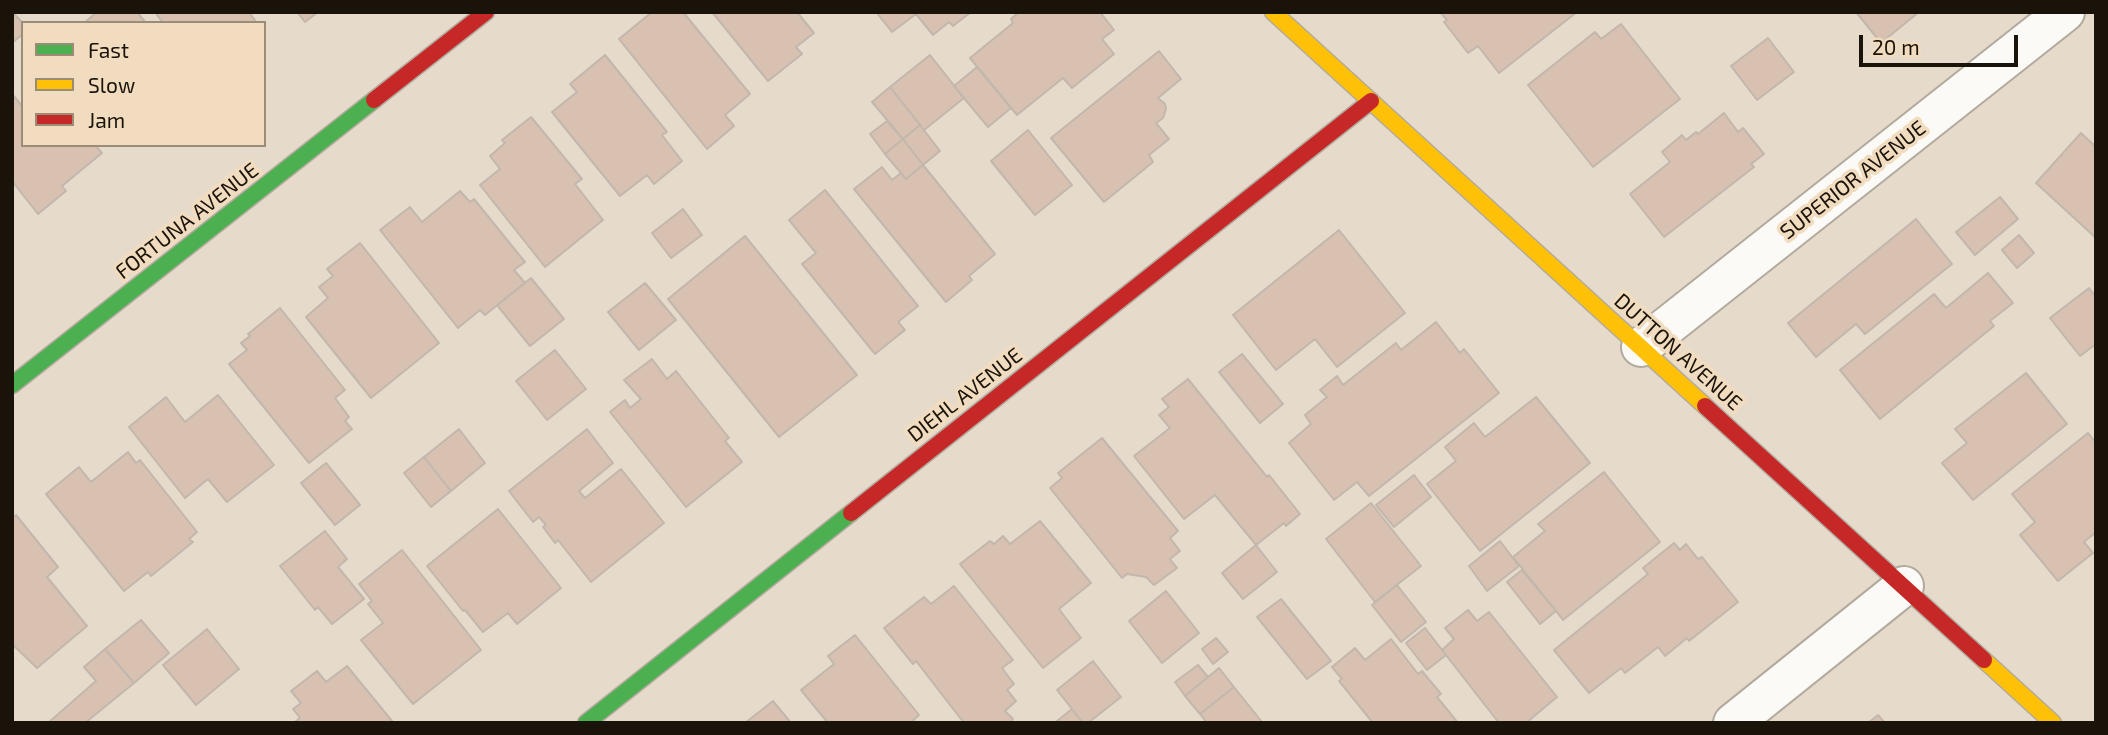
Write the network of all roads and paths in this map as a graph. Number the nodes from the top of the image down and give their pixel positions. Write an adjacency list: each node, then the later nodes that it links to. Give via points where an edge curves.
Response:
1 (486, 12): 6 (street, FORTUNA AVENUE)
2 (1273, 12): 4 (street, DUTTON AVENUE)
3 (2065, 12): 5 (street, SUPERIOR AVENUE)
4 (1371, 101): 5 (street, DUTTON AVENUE); 8 (street, DIEHL AVENUE)
5 (1641, 347): 7 (street, DUTTON AVENUE)
6 (12, 385)
7 (1904, 586): 9 (street); 10 (street, DUTTON AVENUE)
8 (586, 723)
9 (1732, 723)
10 (2053, 723)

